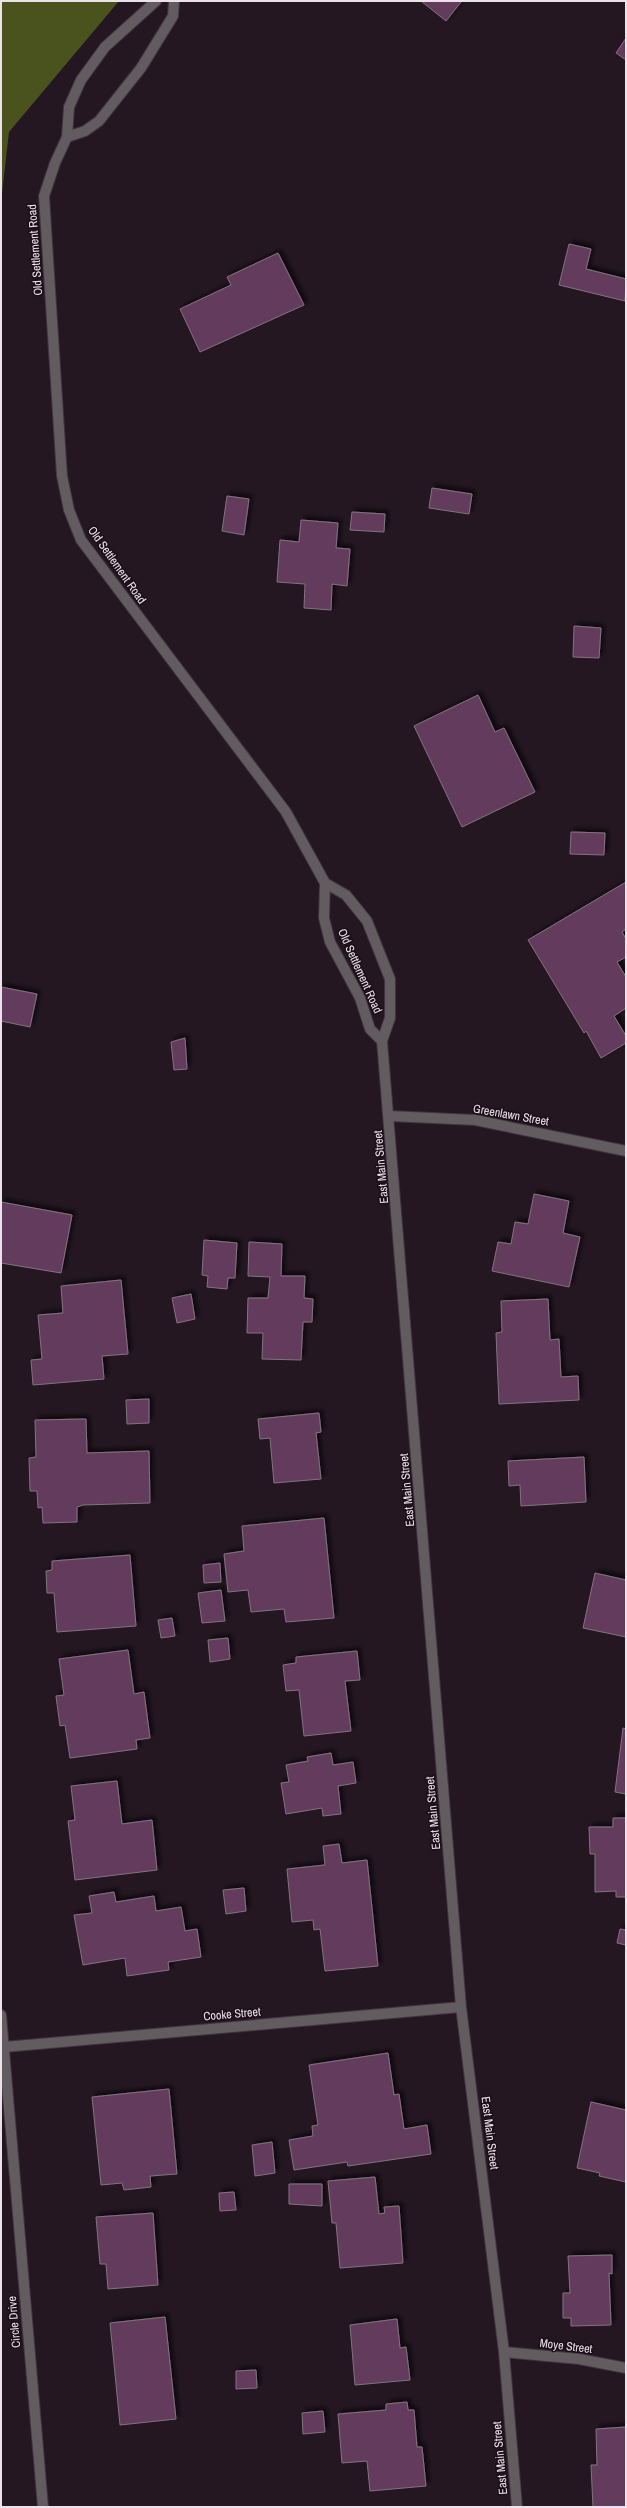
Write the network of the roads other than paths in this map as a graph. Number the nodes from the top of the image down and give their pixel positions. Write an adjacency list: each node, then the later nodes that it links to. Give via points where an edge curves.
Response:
1 (156, 1): 3 (street, Old Settlement Road, via 105,47 81,80 69,107)
2 (174, 1): 3 (street, via 173,16 141,68 104,115 85,131)
3 (66, 137): 4 (street, Old Settlement Road, via 44,196 62,476 69,510 81,540 286,812)
4 (325, 883): 5 (street, Old Settlement Road, via 324,918 330,942 360,998 370,1028); 5 (street, Old Settlement Road, via 346,895 367,921 390,979 390,1018)
5 (382, 1041): 6 (street, Old Settlement Road)
6 (390, 1116): 7 (street, Greenlawn Street, via 475,1120); 8 (street, East Main Street)
7 (626, 1151)
8 (461, 2007): 10 (street, Cooke Street); 11 (street, East Main Street)
9 (1, 2015): 10 (street, Circle Drive)
10 (4, 2047): 13 (street, Circle Drive)
11 (504, 2352): 12 (street, Moye Street, via 579,2359); 14 (street, East Main Street)
12 (626, 2368)
13 (43, 2507)
14 (517, 2507)

